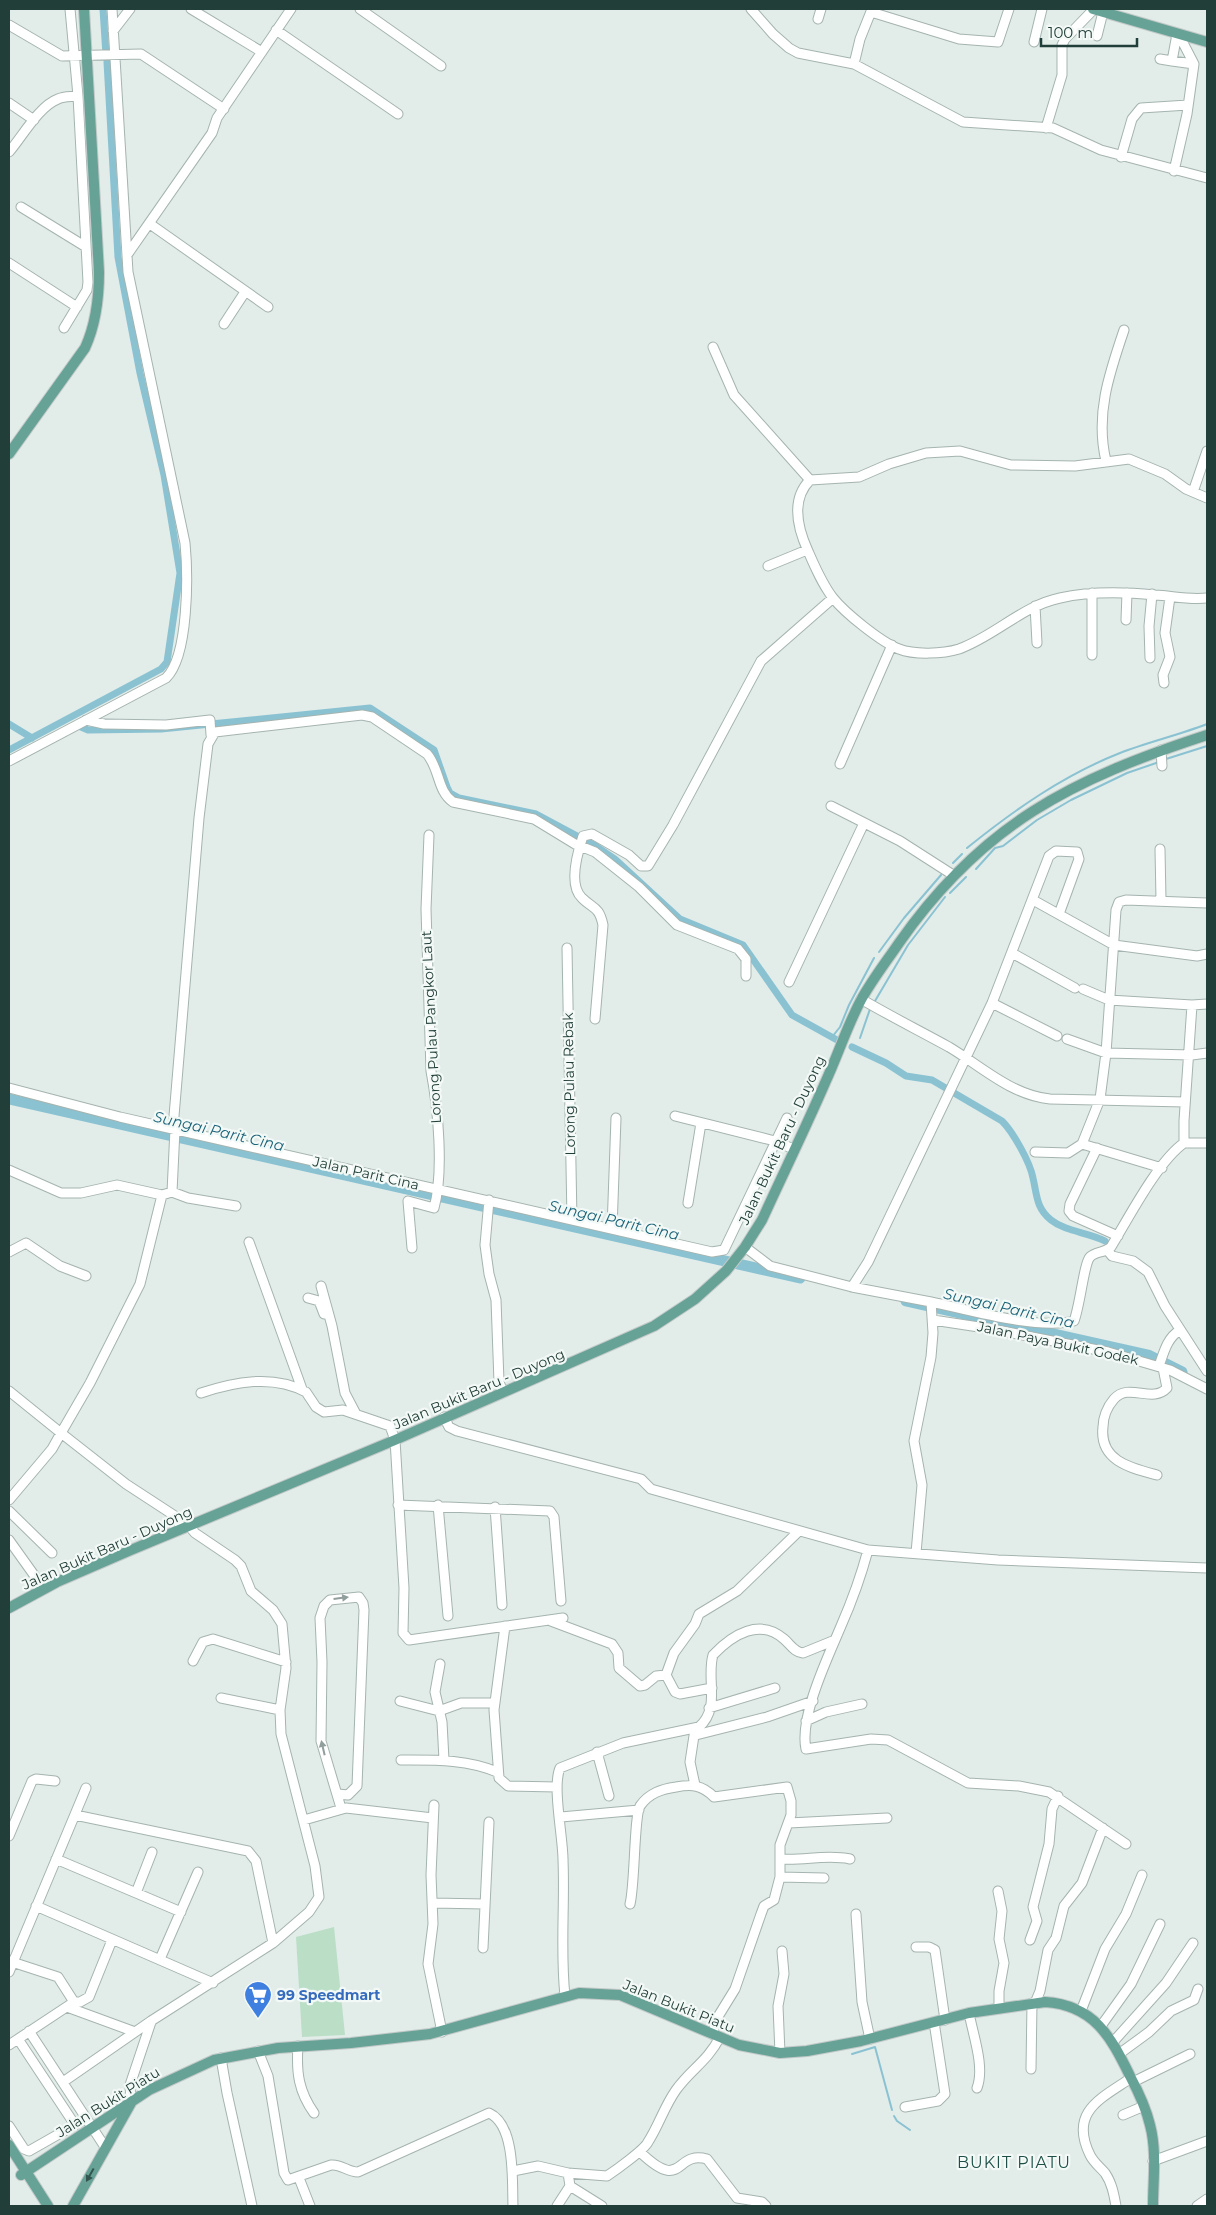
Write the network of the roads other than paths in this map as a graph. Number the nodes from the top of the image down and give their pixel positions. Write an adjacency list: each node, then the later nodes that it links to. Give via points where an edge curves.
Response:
1 (70, 9): 25 (street)
2 (84, 9): 24 (main road)
3 (112, 9): 16 (street)
4 (130, 9): 16 (street)
5 (191, 9): 22 (street)
6 (291, 9): 17 (street)
7 (360, 9): 30 (street)
8 (750, 9): 28 (street, via 773,34 798,53)
9 (821, 9): 14 (street)
10 (1008, 9): 12 (street, via 998,42 959,39)
11 (1042, 9): 20 (street)
12 (872, 10): 28 (street)
13 (1097, 10): 18 (main road); 19 (street); 37 (street, via 1062,45 1062,75)
14 (818, 19)
15 (9, 25): 25 (street, via 56,55)
16 (114, 30): 23 (street)
17 (276, 30): 22 (street); 35 (street)
18 (1178, 35): 21 (main road); 27 (street); 29 (street)
19 (1097, 36)
20 (1034, 42)
21 (1207, 42)
22 (262, 52): 34 (street)
23 (115, 54): 24 (street); 34 (street, via 141,54); 45 (street)
24 (86, 56): 25 (street); 55 (main road, via 99,272 95,321 81,354)
25 (74, 57): 31 (street)
26 (1160, 59): 27 (street)
27 (1172, 61): 29 (street)
28 (854, 64): 37 (street, via 964,122)
29 (1194, 64): 33 (street)
30 (441, 66)
31 (78, 96): 36 (street, via 57,99); 44 (street)
32 (9, 104): 36 (street)
33 (1188, 105): 39 (street, via 1141,108 1132,119); 40 (street)
34 (224, 109): 43 (street, via 214,122 212,133)
35 (398, 114)
36 (34, 120): 38 (street)
37 (1046, 128): 39 (street, via 1066,132)
38 (9, 152)
39 (1121, 157): 40 (street)
40 (1174, 171): 41 (street)
41 (1207, 178)
42 (20, 207): 44 (street)
43 (150, 224): 45 (street); 47 (street)
44 (86, 247): 48 (street, via 88,286)
45 (127, 255): 75 (street, via 185,543 187,601 178,658 171,673)
46 (9, 262): 48 (street)
47 (245, 292): 49 (street); 50 (street)
48 (77, 307): 51 (street)
49 (268, 307)
50 (224, 324)
51 (64, 328)
52 (1124, 330): 56 (street, via 1101,415 1101,443)
53 (713, 346): 57 (street, via 734,395)
54 (1207, 450): 58 (street)
55 (9, 454)
56 (1106, 461): 57 (street, via 1075,466 1011,465 960,451 944,451 900,460 859,477); 58 (street, via 1129,459 1165,474)
57 (810, 480): 60 (street, via 801,493 798,508 799,529)
58 (1193, 492): 59 (street)
59 (1207, 498)
60 (807, 550): 61 (street); 66 (street)
61 (768, 566)
62 (1092, 593): 63 (street); 68 (street); 72 (street)
63 (1127, 593): 64 (street); 69 (street)
64 (1152, 594): 65 (street); 73 (street)
65 (1170, 597): 67 (street); 74 (street, via 1165,633 1170,656 1163,675)
66 (833, 598): 71 (street, via 850,615); 83 (street, via 761,661 648,866 641,866 629,855 592,834)
67 (1207, 598)
68 (1035, 606): 70 (street); 71 (street, via 958,649 915,651)
69 (1126, 620)
70 (1037, 643)
71 (892, 645): 79 (street)
72 (1092, 654)
73 (1150, 658)
74 (1164, 683)
75 (86, 720): 76 (street, via 121,725 176,725 208,719 212,721); 78 (street)
76 (211, 734): 83 (street, via 362,715 372,717 428,754 446,797 453,802 534,819); 115 (street, via 199,818)
77 (1207, 735): 85 (main road, Jalan Bukit Baru - Duyong, via 1162,758 1129,761 1034,809 978,851)
78 (9, 761)
79 (840, 764)
80 (831, 806): 81 (street)
81 (864, 823): 85 (street, via 900,841); 95 (street)
82 (430, 835): 126 (street, Lorong Pulau Pangkor Laut, via 426,918)
83 (581, 842): 94 (street, via 612,865 677,926 738,948 746,959); 101 (street, via 575,864 578,893 600,913 603,925)
84 (1160, 849): 87 (street)
85 (953, 875): 96 (main road, Jalan Bukit Baru - Duyong, via 910,927)
86 (1033, 900): 89 (street); 89 (street, via 1051,853 1077,852 1079,859); 92 (street)
87 (1160, 900): 88 (street); 90 (street, via 1119,902)
88 (1207, 903)
89 (1059, 914): 90 (street)
90 (1114, 946): 93 (street, via 1197,956); 97 (street)
91 (567, 948): 131 (street, Lorong Pulau Rebak)
92 (1012, 953): 97 (street); 98 (street)
93 (1207, 954)
94 (746, 976)
95 (789, 982)
96 (861, 999): 107 (street); 121 (main road, Jalan Bukit Baru - Duyong)
97 (1109, 1000): 100 (street); 105 (street)
98 (992, 1003): 102 (street); 107 (street)
99 (1207, 1004): 100 (street)
100 (1192, 1005): 106 (street)
101 (595, 1019)
102 (1057, 1036)
103 (1067, 1039): 105 (street)
104 (1207, 1052): 106 (street)
105 (1106, 1053): 106 (street); 109 (street)
106 (1188, 1055): 110 (street)
107 (966, 1060): 109 (street, via 1041,1098); 141 (street, via 868,1262)
108 (9, 1088): 115 (street, Jalan Parit Cina)
109 (1100, 1100): 110 (street); 119 (street)
110 (1185, 1102): 117 (street)
111 (675, 1116): 114 (street)
112 (616, 1118): 132 (street)
113 (788, 1118): 116 (street)
114 (702, 1123): 116 (street); 129 (street)
115 (174, 1133): 125 (street); 126 (street, Jalan Parit Cina)
116 (777, 1142): 121 (street); 132 (street, Jalan Parit Cina, via 724,1250 712,1252)
117 (1184, 1143): 118 (street); 123 (street)
118 (1207, 1143)
119 (1082, 1144): 120 (street); 122 (street, via 1068,1153)
120 (1096, 1148): 123 (street); 133 (street, via 1068,1211)
121 (794, 1149): 136 (main road, Jalan Bukit Baru - Duyong, via 762,1220)
122 (1035, 1152)
123 (1162, 1168): 133 (street)
124 (9, 1170): 127 (street, via 61,1193 81,1193 118,1185)
125 (172, 1192): 127 (street); 130 (street)
126 (438, 1194): 128 (street, Jalan Parit Cina); 135 (street, via 434,1208 408,1202)
127 (162, 1195): 155 (street, via 140,1284)
128 (489, 1202): 131 (street, Jalan Parit Cina); 151 (street, via 486,1253 496,1300 499,1382)
129 (688, 1203)
130 (236, 1206)
131 (572, 1220): 132 (street, Jalan Parit Cina)
132 (612, 1229)
133 (1118, 1236): 137 (street)
134 (249, 1242): 148 (street)
135 (412, 1248)
136 (743, 1250): 141 (street, via 770,1266); 151 (main road, Jalan Bukit Baru - Duyong, via 726,1271 694,1299 654,1326)
137 (1108, 1251): 143 (street, via 1095,1253 1087,1260 1080,1308 1074,1321 1008,1318); 145 (street, via 1112,1256 1133,1261 1148,1272)
138 (9, 1252): 139 (street, via 26,1243 60,1266)
139 (86, 1276)
140 (321, 1286): 153 (street)
141 (852, 1287): 143 (street)
142 (308, 1298): 153 (street, via 319,1301 323,1310 343,1402)
143 (931, 1303): 144 (street)
144 (932, 1318): 146 (street, Jalan Paya Bukit Godek); 168 (street, via 931,1357 914,1441 922,1485)
145 (1178, 1332): 146 (street); 147 (street)
146 (1161, 1363): 149 (street, Jalan Paya Bukit Godek); 157 (street, via 1167,1388 1151,1394 1128,1391 1119,1394 1106,1412 1102,1432 1112,1457)
147 (1207, 1370)
148 (302, 1389): 152 (street, via 260,1381 225,1385); 153 (street, via 320,1410)
149 (1207, 1389)
150 (9, 1391): 155 (street)
151 (503, 1392): 154 (main road, Jalan Bukit Baru - Duyong)
152 (201, 1393)
153 (352, 1412): 156 (street, via 390,1426)
154 (444, 1417): 156 (main road, Jalan Bukit Baru - Duyong); 164 (street, via 457,1431 641,1479 651,1489)
155 (61, 1433): 158 (street, via 52,1449); 163 (street, via 126,1484 175,1516)
156 (395, 1440): 159 (street); 163 (main road, Jalan Bukit Baru - Duyong)
157 (1157, 1475)
158 (9, 1500)
159 (398, 1505): 160 (street); 177 (street, via 405,1638 413,1640)
160 (438, 1505): 161 (street); 174 (street)
161 (495, 1507): 171 (street, via 552,1513); 172 (street)
162 (9, 1511): 167 (street)
163 (186, 1528): 170 (main road, Jalan Bukit Baru - Duyong); 180 (street, via 236,1560 251,1591 279,1616)
164 (799, 1530): 166 (street); 182 (street, via 737,1591 699,1614 674,1652)
165 (9, 1540): 170 (street)
166 (868, 1550): 168 (street); 178 (street)
167 (52, 1553)
168 (916, 1553): 169 (street, via 998,1560)
169 (1207, 1568)
170 (44, 1588): 173 (main road, Jalan Bukit Baru - Duyong)
171 (561, 1601)
172 (502, 1605)
173 (9, 1608)
174 (448, 1616)
175 (563, 1618): 176 (street)
176 (548, 1620): 177 (street); 182 (street, via 612,1644 618,1653 619,1668 640,1686 656,1676)
177 (505, 1626): 188 (street)
178 (835, 1640): 183 (street, via 803,1653 771,1630 748,1630 713,1655); 187 (street)
179 (193, 1661): 180 (street, via 203,1642 213,1638)
180 (286, 1662): 191 (street)
181 (440, 1664): 192 (street, via 435,1692)
182 (666, 1675): 183 (street, via 675,1692 680,1694)
183 (712, 1688): 190 (street)
184 (775, 1688): 190 (street)
185 (221, 1698): 191 (street)
186 (400, 1701): 192 (street)
187 (813, 1701): 193 (street); 194 (street, via 767,1717)
188 (495, 1704): 192 (street, via 461,1703); 198 (street)
189 (862, 1704): 193 (street, via 826,1712)
190 (709, 1708): 194 (street, via 703,1724)
191 (280, 1710): 214 (street, via 281,1734)
192 (439, 1712): 197 (street)
193 (806, 1721): 206 (street, via 806,1749 880,1739 898,1745 968,1783 1019,1786)
194 (695, 1732): 195 (street, via 623,1743); 200 (street, via 690,1762)
195 (598, 1752): 202 (street, via 560,1768); 205 (street)
196 (401, 1760): 197 (street)
197 (444, 1760): 198 (street, via 475,1764)
198 (497, 1772): 202 (street, via 502,1783 508,1786)
199 (55, 1781): 218 (street, via 32,1781)
200 (695, 1785): 209 (street, via 660,1789); 216 (street, via 714,1797 787,1787 792,1801)
201 (357, 1786): 204 (street, via 348,1795); 204 (street, one-way to 201, via 321,1741 320,1618 330,1600 354,1597 362,1600 364,1610); 208 (street)
202 (557, 1787): 211 (street)
203 (86, 1788): 210 (street)
204 (338, 1794): 208 (street)
205 (610, 1796)
206 (1058, 1796): 217 (street); 238 (street, via 1052,1809 1049,1844 1033,1907 1037,1921)
207 (434, 1805): 212 (street)
208 (346, 1808): 212 (street); 214 (street)
209 (638, 1810): 211 (street); 232 (street)
210 (75, 1815): 221 (street); 239 (street, via 248,1851 256,1861)
211 (561, 1817): 249 (street)
212 (433, 1818): 230 (street)
213 (887, 1818): 216 (street)
214 (304, 1820): 239 (street, via 319,1897 304,1918)
215 (489, 1822): 231 (street)
216 (789, 1823): 222 (street, via 780,1845)
217 (1103, 1828): 219 (street); 250 (street, via 1082,1883 1064,1906)
218 (9, 1836)
219 (1126, 1844)
220 (152, 1852): 229 (street)
221 (56, 1859): 229 (street); 233 (street)
222 (780, 1859): 223 (street, via 804,1860 833,1855); 226 (street)
223 (850, 1859)
224 (198, 1872): 234 (street)
225 (1142, 1874): 253 (street, via 1126,1914 1105,1949)
226 (780, 1877): 227 (street); 261 (street, via 774,1900 764,1906 735,1989 719,2015)
227 (824, 1878)
228 (998, 1891): 252 (street, via 1002,1911 998,1939 1004,1963)
229 (136, 1893): 234 (street)
230 (433, 1903): 231 (street); 260 (street, via 428,1964)
231 (485, 1904): 242 (street)
232 (630, 1904)
233 (36, 1906): 237 (street); 245 (street)
234 (181, 1912): 244 (street)
235 (856, 1914): 263 (street, via 862,2002)
236 (1160, 1924): 257 (street, via 1131,1984)
237 (112, 1940): 244 (street); 251 (street, via 89,1997)
238 (1030, 1940)
239 (274, 1943): 247 (street)
240 (1193, 1943): 264 (street, via 1166,1983)
241 (916, 1947): 256 (street, via 936,1950)
242 (483, 1948)
243 (782, 1951): 268 (street, via 784,1974 778,2006)
244 (160, 1960): 247 (street)
245 (11, 1962): 246 (street); 251 (street, via 58,1977)
246 (9, 1972)
247 (213, 1983): 255 (street)
248 (1198, 1989): 269 (street, via 1194,2000 1171,2011)
249 (565, 1996): 260 (main road, Jalan Bukit Piatu); 261 (main road, Jalan Bukit Piatu, via 592,1992 620,1995)
250 (1034, 2003): 252 (main road, Jalan Bukit Piatu); 253 (main road, Jalan Bukit Piatu, via 1058,2003); 272 (street)
251 (71, 2004): 258 (street); 259 (street)
252 (999, 2008): 254 (main road, Jalan Bukit Piatu)
253 (1081, 2011): 257 (main road, Jalan Bukit Piatu)
254 (969, 2013): 256 (main road, Jalan Bukit Piatu); 275 (street, via 979,2066)
255 (151, 2021): 259 (street); 276 (street, via 130,2084)
256 (940, 2021): 263 (main road, Jalan Bukit Piatu); 277 (street, via 945,2094 938,2101)
257 (1101, 2026): 264 (main road, Jalan Bukit Piatu)
258 (29, 2031): 262 (street); 274 (street)
259 (135, 2032): 274 (street)
260 (442, 2032): 266 (main road, Jalan Bukit Piatu)
261 (716, 2035): 268 (main road, Jalan Bukit Piatu, via 751,2049); 287 (street, via 707,2059 676,2089)
262 (18, 2039): 265 (street); 282 (street)
263 (870, 2039): 268 (main road, Jalan Bukit Piatu)
264 (1113, 2042): 269 (main road, Jalan Bukit Piatu)
265 (9, 2045)
266 (298, 2046): 267 (main road, Jalan Bukit Piatu); 279 (street, via 298,2079)
267 (258, 2051): 271 (main road, Jalan Bukit Piatu); 292 (street, via 268,2076 284,2177 290,2180)
268 (780, 2053)
269 (1119, 2054): 273 (main road, Jalan Bukit Piatu)
270 (1190, 2054): 273 (street)
271 (221, 2058): 276 (main road, Jalan Bukit Piatu, via 166,2080); 298 (street)
272 (1032, 2069)
273 (1132, 2080): 278 (main road, Jalan Bukit Piatu); 304 (street, via 1094,2102 1084,2120 1083,2131 1090,2155 1110,2182)
274 (63, 2082): 281 (street)
275 (977, 2088)
276 (131, 2103): 281 (main road, Jalan Bukit Piatu); 285 (main road)
277 (905, 2106)
278 (1144, 2106): 280 (street); 288 (main road, Jalan Bukit Piatu, via 1150,2126)
279 (314, 2114)
280 (1123, 2116)
281 (89, 2122): 282 (street); 285 (street); 291 (main road, Jalan Bukit Piatu)
282 (75, 2125): 283 (street, via 28,2151)
283 (9, 2126)
284 (1207, 2141): 288 (street)
285 (105, 2147): 297 (main road, one-way to 297)
286 (9, 2149): 291 (main road)
287 (640, 2152): 290 (street, via 607,2176); 303 (street, via 654,2166 665,2171 675,2170 691,2159 707,2159 737,2198 762,2202)
288 (1153, 2161): 305 (main road, Jalan Bukit Piatu)
289 (513, 2171): 290 (street, via 538,2166); 292 (street, via 502,2127 490,2114 358,2172 337,2164); 300 (street)
290 (568, 2173): 293 (street)
291 (24, 2174): 295 (main road); 296 (main road)
292 (299, 2178): 299 (street)
293 (570, 2186): 301 (street); 302 (street)
294 (1207, 2199): 306 (street)
295 (40, 2206)
296 (48, 2206)
297 (73, 2206)
298 (252, 2206)
299 (310, 2206)
300 (513, 2206)
301 (557, 2206)
302 (602, 2206)
303 (766, 2206)
304 (1116, 2206)
305 (1153, 2206)
306 (1197, 2206)

